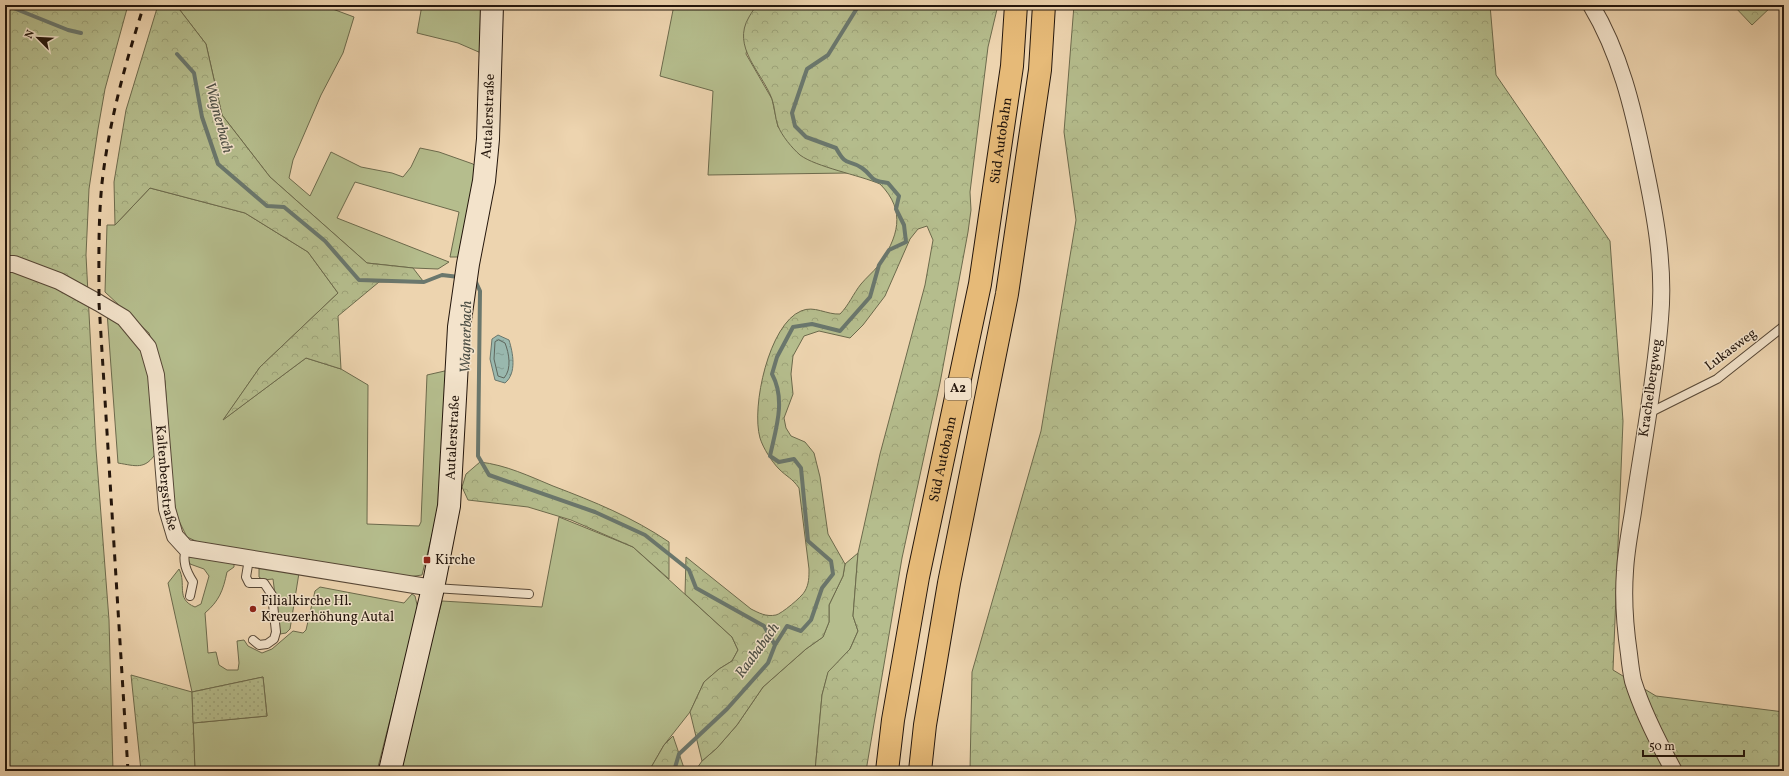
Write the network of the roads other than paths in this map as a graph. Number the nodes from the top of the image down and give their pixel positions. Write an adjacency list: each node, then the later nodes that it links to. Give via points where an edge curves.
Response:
1 (492, 5): 10 (main road, Autalerstraße, via 488,139 484,181 463,289 454,396 449,506)
2 (1016, 5): 15 (highway, Süd Autobahn / A2, via 1012,66 980,284 918,577 893,720)
3 (1044, 5): 16 (highway, Süd Autobahn / A2, via 1040,70 1007,294 949,583 925,725)
4 (1592, 5): 7 (street, Krachelbergweg, via 1605,27 1617,57 1639,139 1654,212 1662,288)
5 (5, 264): 8 (street, Kaltenbergstraße, via 14,264 59,281 99,303 124,318 148,347 156,375 166,509 175,536)
6 (1784, 326): 7 (lane, Lukasweg, via 1717,379)
7 (1649, 413): 17 (street, Krachelbergweg, via 1625,571 1626,630 1633,679 1642,708)
8 (186, 548): 9 (street, Kaltenbergstraße); 12 (lane, via 183,557 187,573 193,582)
9 (249, 559): 10 (street, Kaltenbergstraße); 13 (lane, via 246,577 249,583 264,583 272,595 276,632 274,639 267,644 259,645)
10 (433, 588): 11 (lane); 14 (main road, Autalerstraße)
11 (529, 594)
12 (190, 596)
13 (253, 640)
14 (390, 771)
15 (887, 771)
16 (920, 771)
17 (1674, 771)

